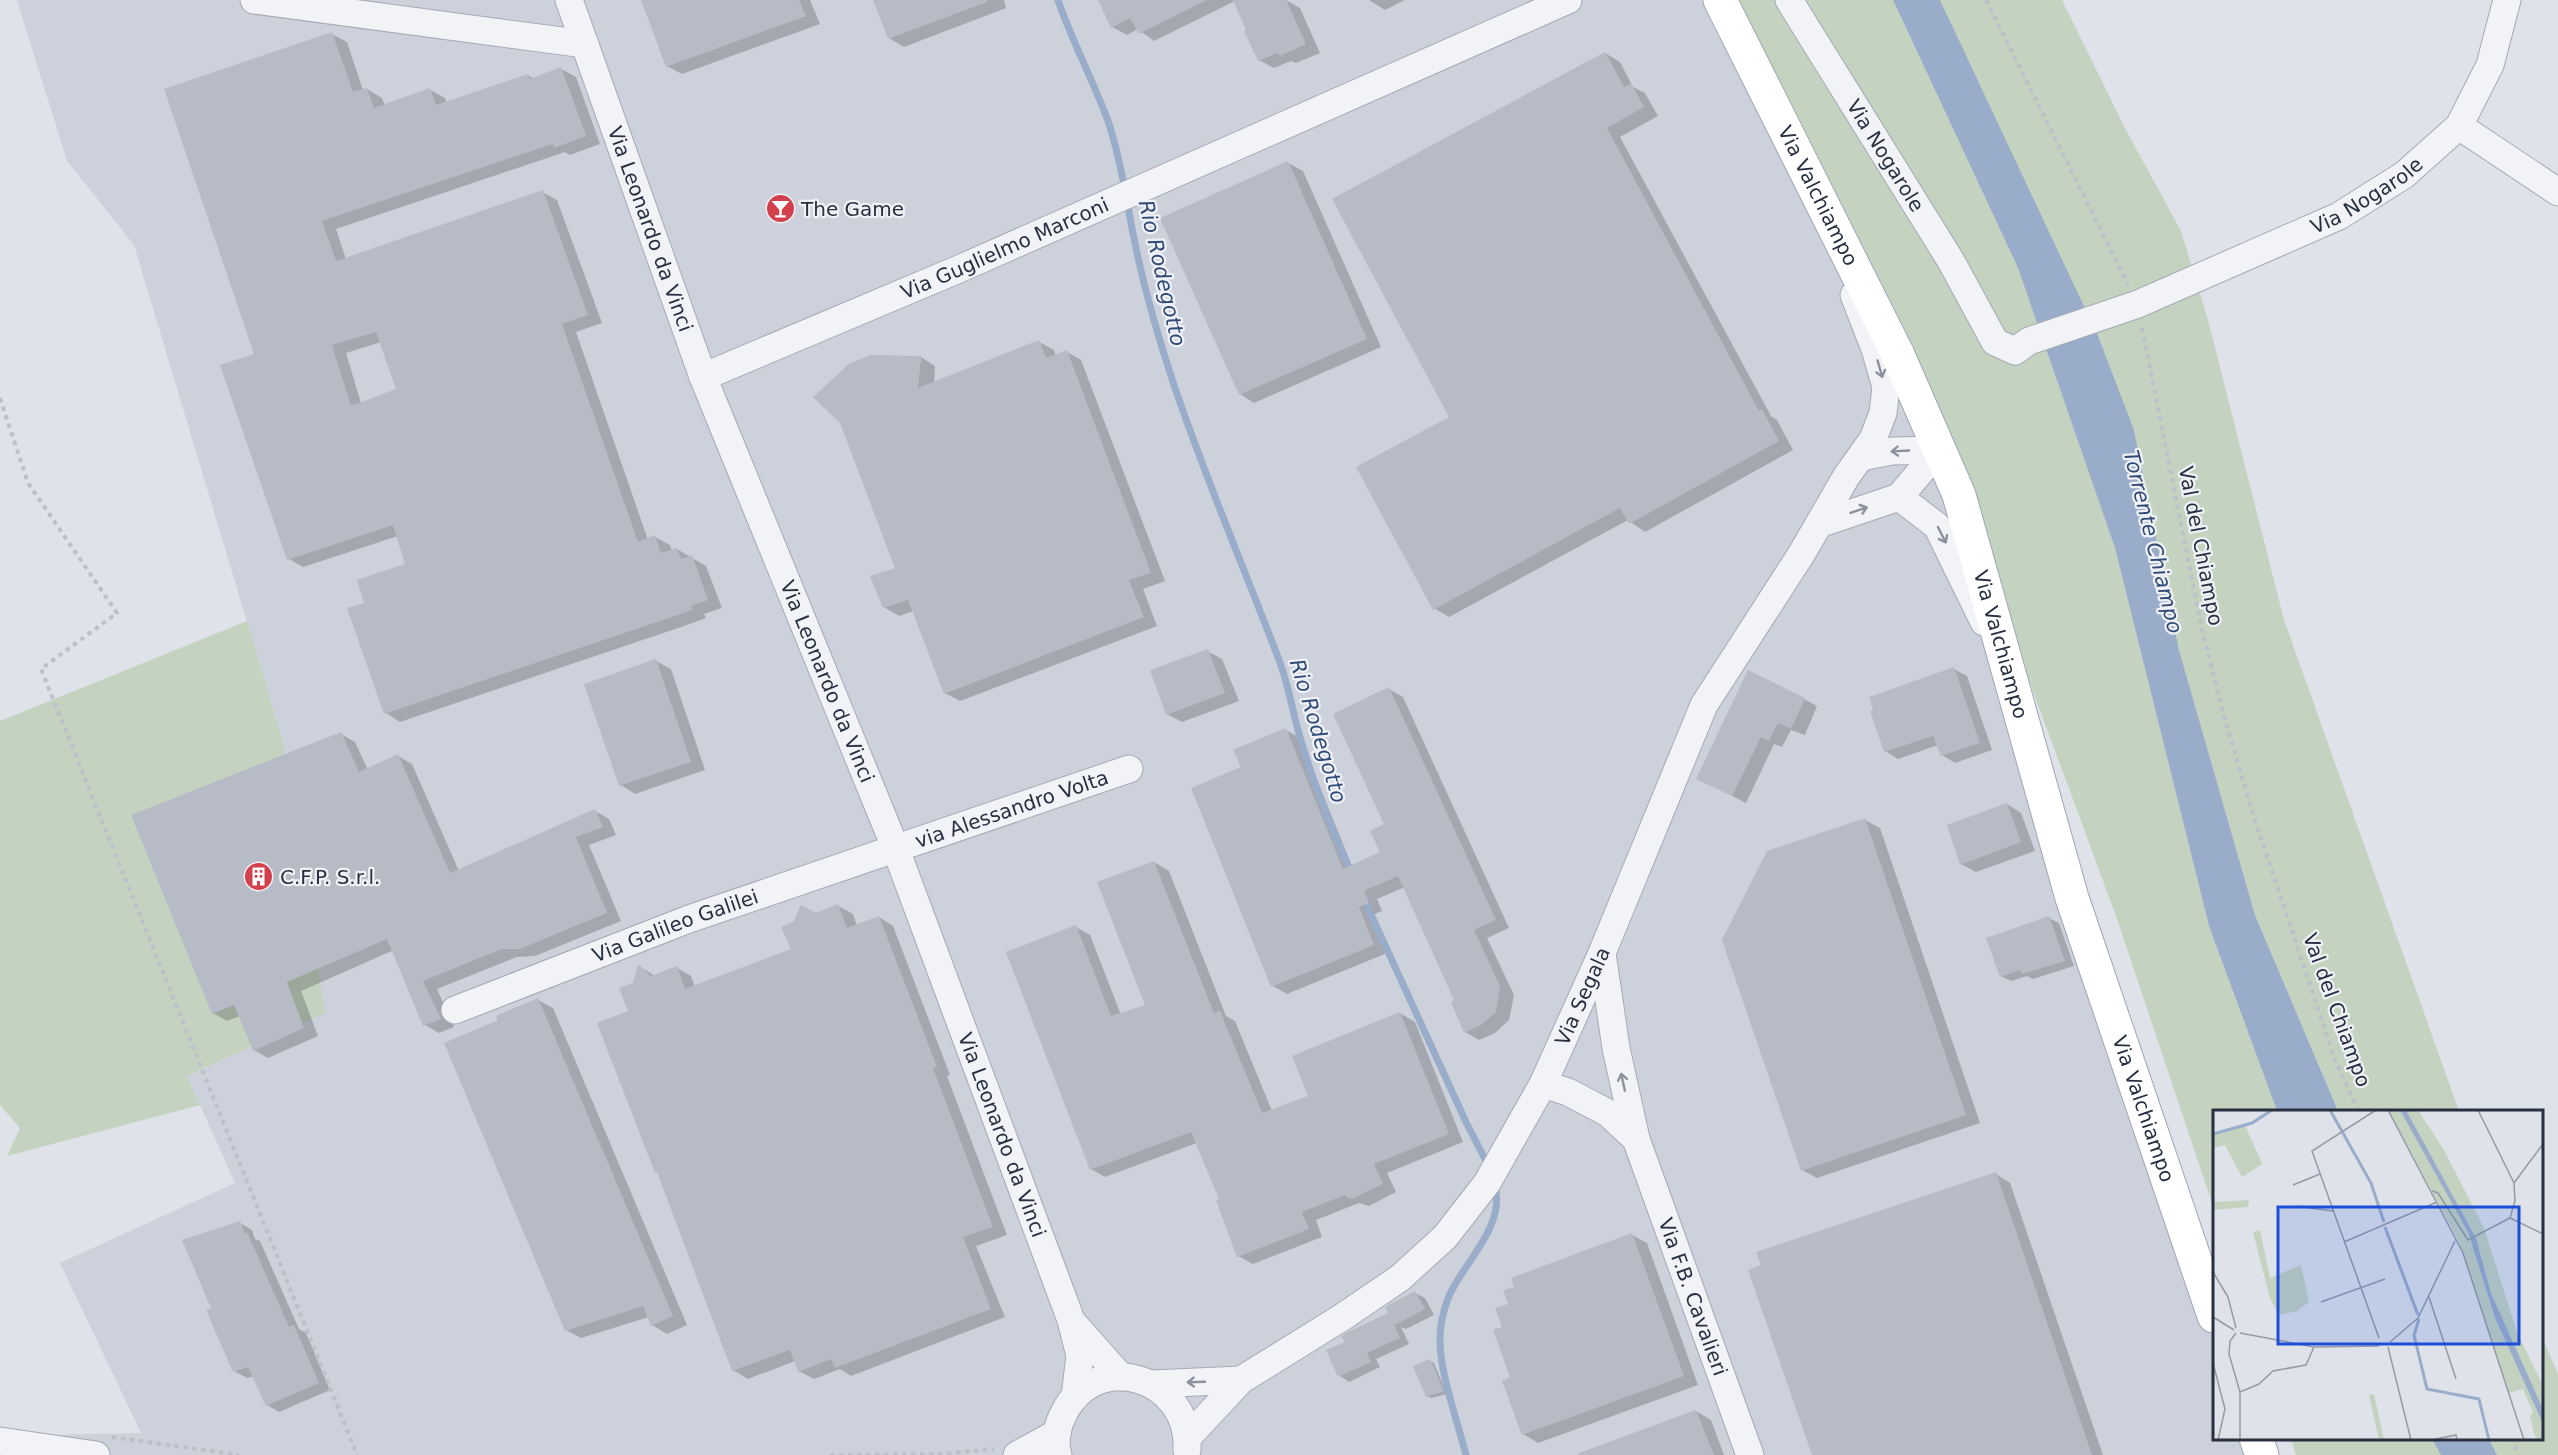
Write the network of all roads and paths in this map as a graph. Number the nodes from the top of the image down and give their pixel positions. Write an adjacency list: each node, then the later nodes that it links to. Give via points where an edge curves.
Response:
1 (254, 0): 8 (street)
2 (569, 0): 8 (street, Via Leonardo da Vinci)
3 (1569, 0): 13 (street, Via Guglielmo Marconi, via 959,269)
4 (1720, 0): 11 (main road, Via Valchiampo)
5 (1789, 0): 12 (street, Via Nogarole, via 1951,261 1995,342 2015,351 2030,341)
6 (1986, 0): 12 (path, Val del Chiampo)
7 (2507, 0): 9 (street, Via Nogarole, via 2490,65)
8 (585, 44): 13 (street, Via Leonardo da Vinci)
9 (2459, 126): 10 (street); 12 (street, Via Nogarole, via 2404,175 2339,216)
10 (2558, 192)
11 (1837, 233): 15 (main road, Via Valchiampo, via 1898,355); 16 (street, Via Segala, one-way to 16, via 1856,303 1886,387 1883,413 1873,440)
12 (2138, 304): 25 (path, Val del Chiampo, via 2202,630 2228,727 2335,1060)
13 (703, 377): 21 (street, Via Leonardo da Vinci)
14 (0, 398): 41 (path, via 28,483 117,614 41,669)
15 (1939, 450): 16 (street, one-way to 16, via 1892,451); 17 (street); 19 (main road, Via Valchiampo, via 1959,495)
16 (1861, 457): 18 (street, Via Segala)
17 (1899, 497): 18 (street, one-way to 17); 19 (street, one-way to 19, via 1937,526)
18 (1819, 524): 22 (street, Via Segala, via 1704,705)
19 (2010, 678): 27 (main road, Via Valchiampo, via 2072,898)
20 (1129, 769): 21 (street, via Alessandro Volta)
21 (895, 847): 23 (street, Via Galileo Galilei, via 689,919); 28 (street, Via Leonardo da Vinci)
22 (1602, 953): 24 (street, Via Segala); 26 (street, Via F.B. Cavalieri, one-way to 22, via 1616,1048)
23 (455, 1010)
24 (1543, 1084): 26 (street, Via F.B. Cavalieri, via 1608,1113); 30 (street, Via Segala, via 1488,1183 1445,1238 1400,1278)
25 (2358, 1110)
26 (1636, 1139): 43 (street, Via F.B. Cavalieri)
27 (2213, 1313)
28 (1071, 1320): 29 (street, Via Leonardo da Vinci); 32 (street, Via Leonardo da Vinci, via 1080,1356)
29 (1121, 1377): 31 (street, Via Segala); 32 (street, Via Segala, via 1104,1379)
30 (1241, 1380): 31 (street, Via Segala, one-way to 31); 38 (street, Via Segala)
31 (1152, 1384): 38 (street, Via Segala, via 1170,1397 1182,1415)
32 (1075, 1397): 36 (street, Via Segala, via 1063,1414)
33 (2257, 1440): 44 (main road)
34 (2512, 1440): 45 (path)
35 (0, 1441): 37 (street)
36 (1057, 1444): 39 (street, Via Segala)
37 (99, 1445): 40 (path)
38 (1187, 1446)
39 (1007, 1452): 42 (path)
40 (239, 1455)
41 (357, 1455)
42 (830, 1455)
43 (1750, 1455)
44 (2262, 1455)
45 (2519, 1455)

